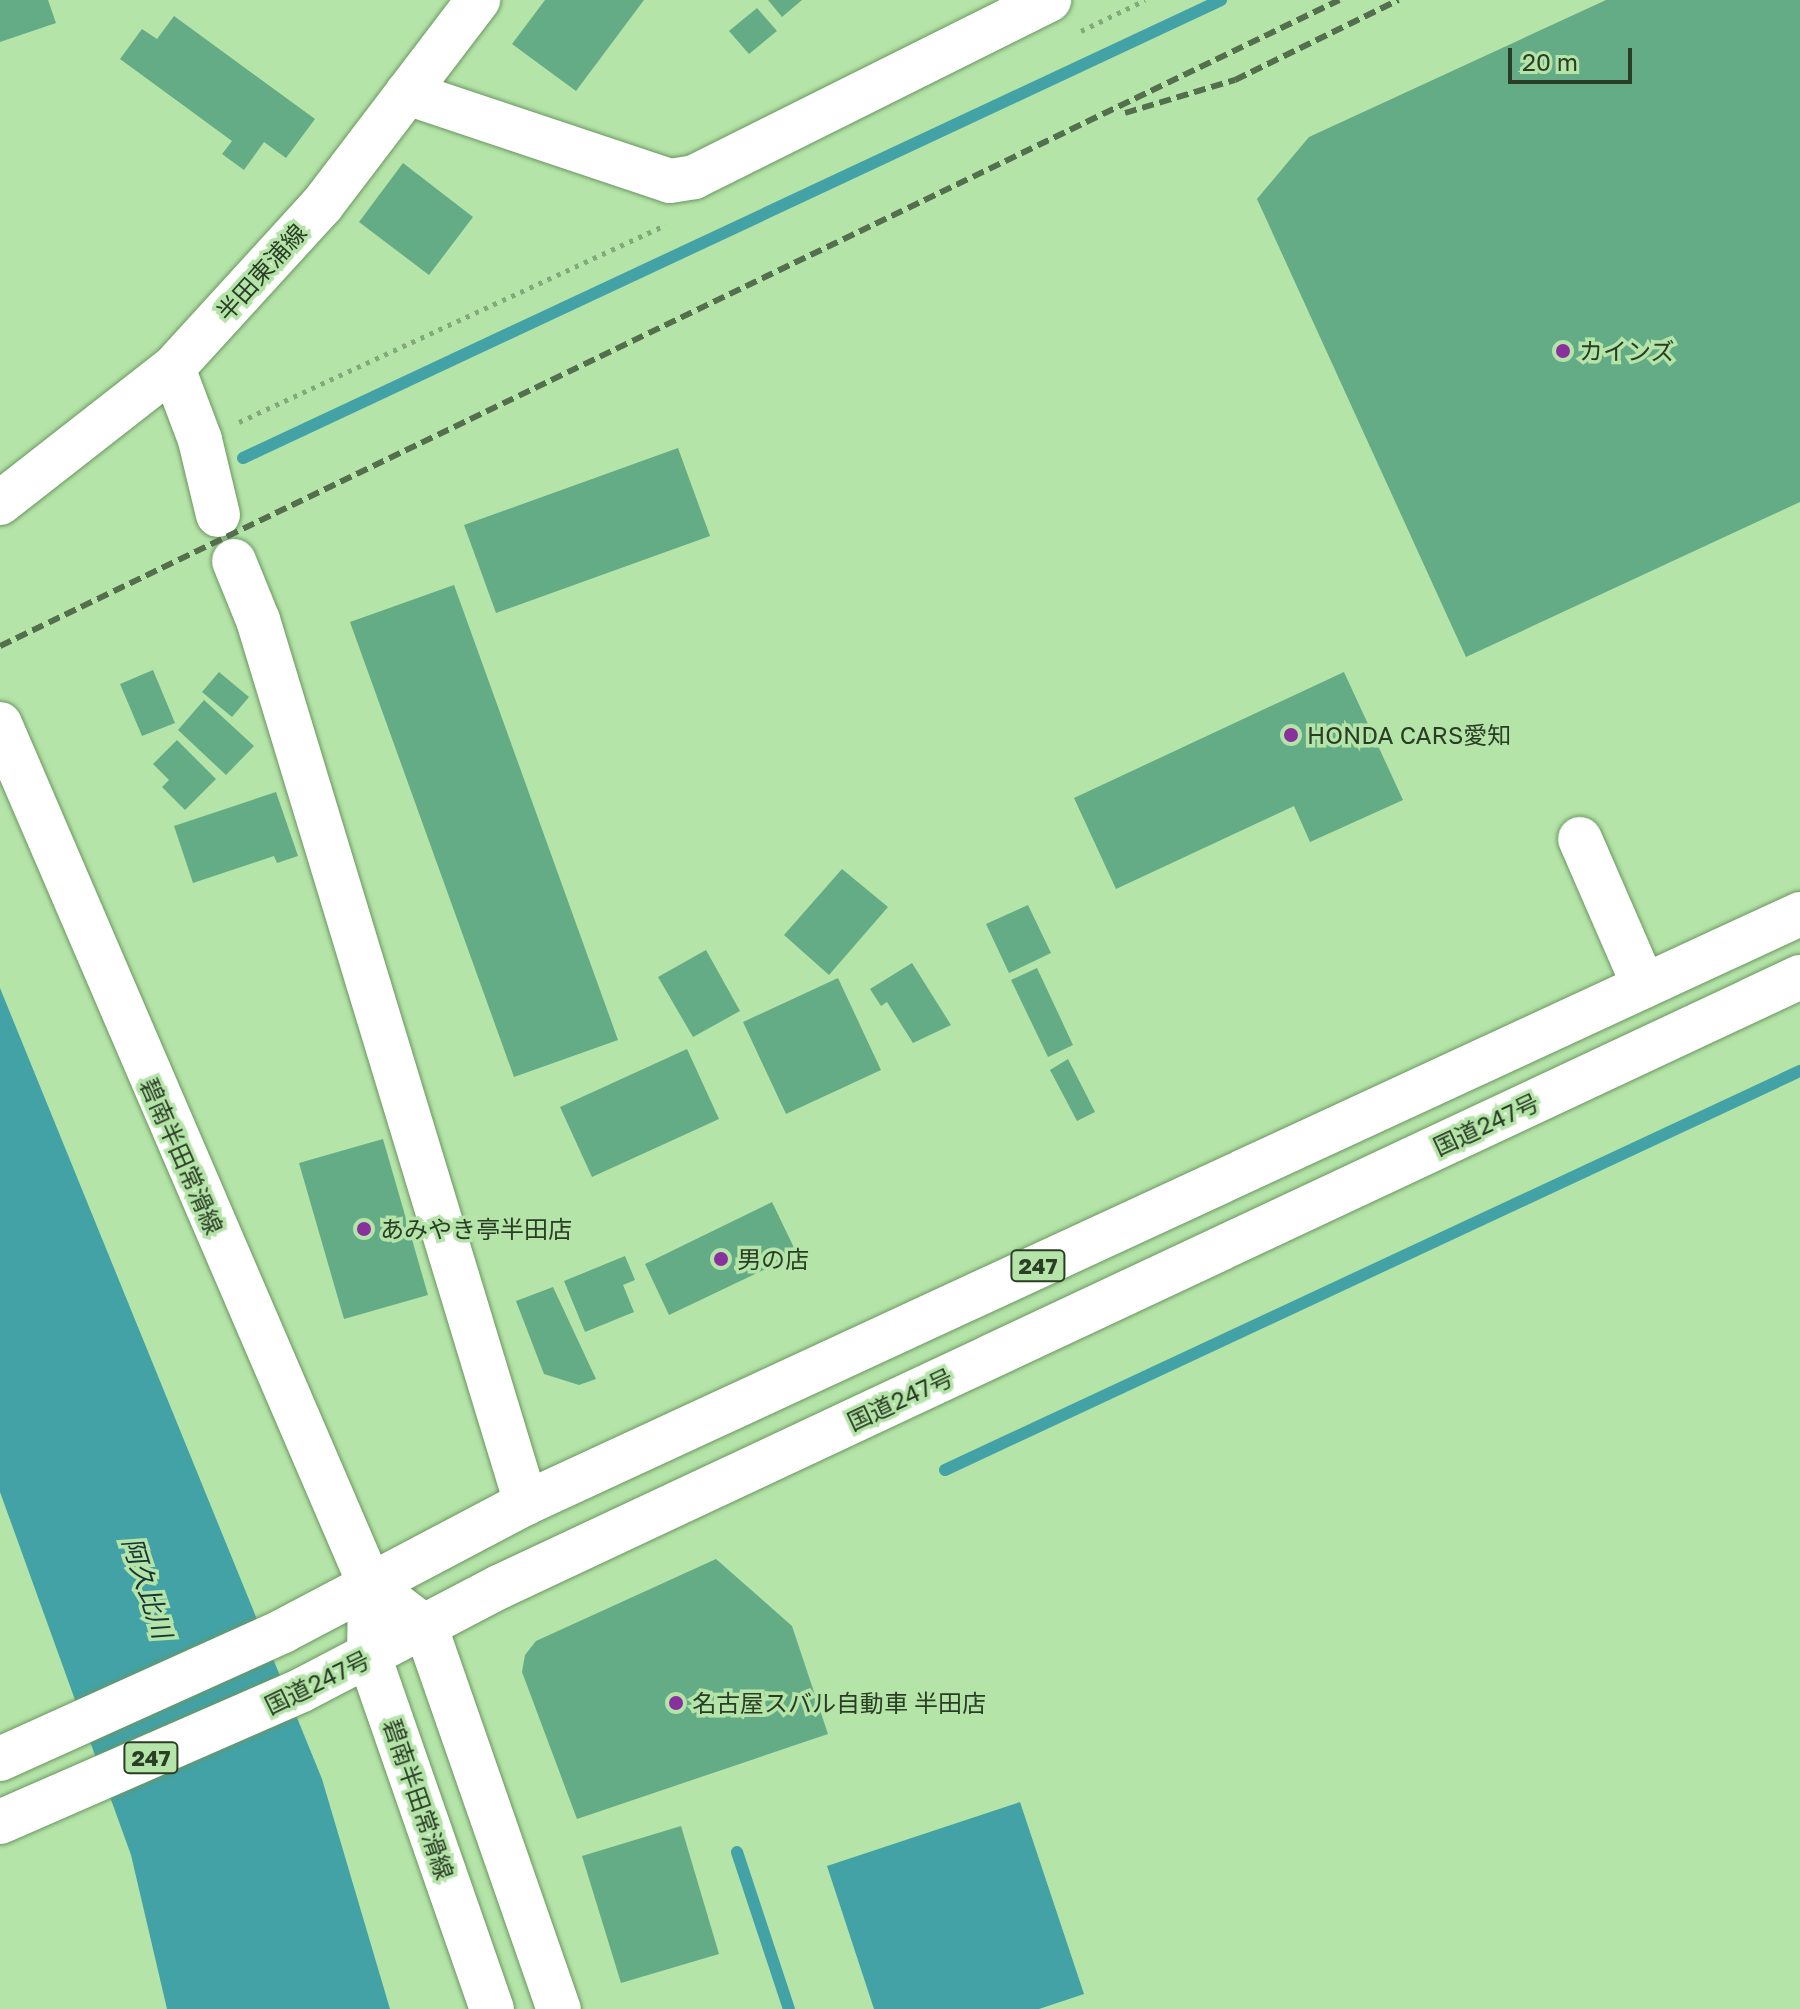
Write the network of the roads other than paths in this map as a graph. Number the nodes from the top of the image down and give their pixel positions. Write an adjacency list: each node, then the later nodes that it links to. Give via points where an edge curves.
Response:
1 (478, 0): 3 (main road, 半田東浦線)
2 (1049, 0): 3 (main road, via 694,177 670,181)
3 (407, 93): 4 (main road, 半田東浦線, via 322,205)
4 (173, 368): 5 (main road, 半田東浦線); 6 (main road)
5 (0, 503)
6 (218, 515)
7 (234, 561): 13 (main road, via 258,620)
8 (0, 724): 14 (main road, 碧南半田常滑線)
9 (1580, 839): 12 (main road)
10 (1800, 914): 12 (main road, 247)
11 (1800, 977): 15 (main road, 国道247号 / 247, via 499,1587)
12 (1644, 986): 13 (main road, 247)
13 (526, 1503): 14 (main road, 247)
14 (370, 1585): 15 (main road, 碧南半田常滑線); 16 (main road, 碧南半田常滑線); 17 (main road, 247, via 283,1631)
15 (426, 1628): 16 (main road, 国道247号 / 247); 19 (main road)
16 (369, 1656): 18 (main road, 国道247号 / 247); 20 (main road, 碧南半田常滑線)
17 (0, 1759)
18 (0, 1822)
19 (559, 1999)
20 (492, 2009)

